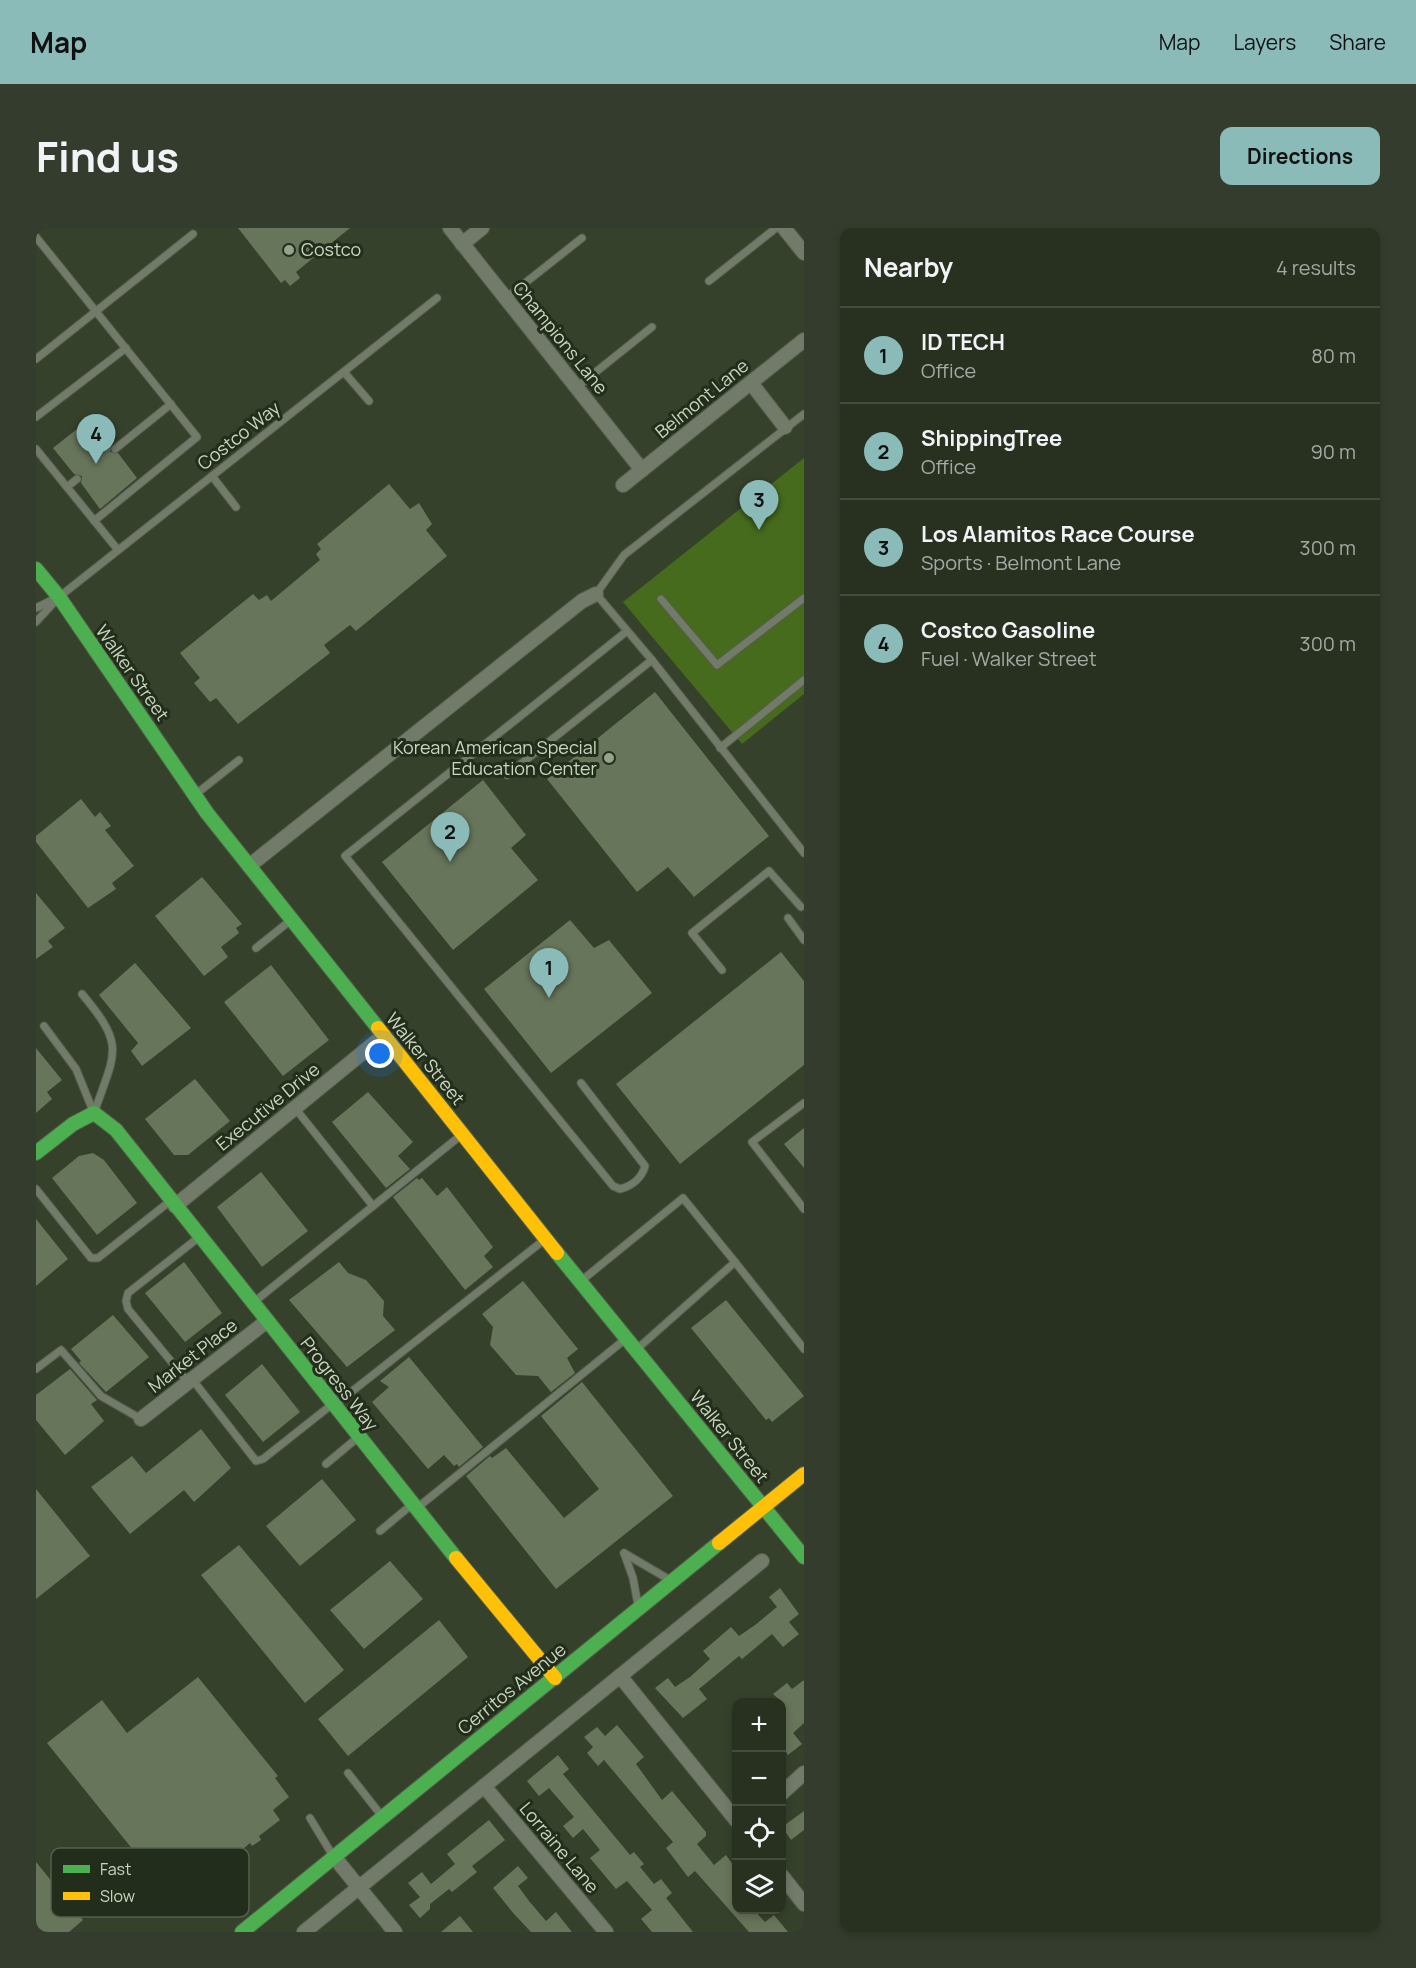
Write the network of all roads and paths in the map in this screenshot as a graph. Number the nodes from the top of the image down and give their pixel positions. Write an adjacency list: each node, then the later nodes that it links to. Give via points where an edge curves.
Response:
1 (450, 228): 8 (street, Champions Lane)
2 (482, 228): 8 (street)
3 (776, 228): 10 (lane)
4 (784, 228): 9 (street)
5 (193, 234): 13 (lane)
6 (36, 237): 13 (lane)
7 (582, 238): 12 (lane)
8 (462, 244): 12 (street, Champions Lane)
9 (804, 253)
10 (709, 281)
11 (437, 298): 18 (lane, Costco Way)
12 (506, 298): 20 (street, Champions Lane)
13 (96, 311): 16 (lane); 17 (lane)
14 (652, 327): 20 (lane)
15 (804, 340): 19 (street, Belmont Lane)
16 (126, 348): 22 (lane); 24 (lane)
17 (36, 359)
18 (344, 372): 21 (lane); 29 (lane, Costco Way)
19 (751, 383): 25 (street); 28 (street, Belmont Lane)
20 (577, 387): 28 (street, Champions Lane)
21 (369, 400)
22 (171, 404): 27 (lane); 34 (lane, via 197,436)
23 (804, 414): 25 (lane)
24 (36, 417)
25 (785, 427): 37 (lane, via 624,555)
26 (36, 449): 32 (lane)
27 (115, 449)
28 (642, 470): 31 (street, Belmont Lane)
29 (212, 476): 33 (lane); 35 (lane, Costco Way)
30 (77, 479): 32 (lane)
31 (623, 485)
32 (67, 487): 34 (lane)
33 (236, 507)
34 (94, 521): 35 (lane)
35 (118, 550): 38 (lane, Costco Way)
36 (36, 569): 38 (main road, Walker Street)
37 (596, 594): 43 (lane); 51 (street, via 582,601)
38 (58, 597): 41 (lane); 42 (lane); 49 (main road, Walker Street)
39 (804, 598): 40 (lane, via 717,665)
40 (662, 599)
41 (36, 608)
42 (36, 622)
43 (627, 631): 44 (lane); 61 (lane, via 345,856 613,1186 626,1188 643,1174 645,1166)
44 (652, 660): 46 (lane); 48 (lane)
45 (804, 680): 46 (lane)
46 (720, 748): 50 (lane)
47 (239, 760): 49 (lane)
48 (507, 775)
49 (194, 796): 51 (main road, Walker Street)
50 (804, 853)
51 (249, 866): 54 (main road, Walker Street)
52 (801, 907): 57 (lane, via 769,871 692,933)
53 (788, 918): 55 (lane)
54 (291, 920): 56 (lane); 60 (main road, Walker Street)
55 (804, 940)
56 (256, 948)
57 (722, 970)
58 (81, 994): 64 (lane, via 105,1022 115,1054)
59 (44, 1026): 64 (lane, via 76,1069)
60 (383, 1036): 63 (street, Executive Drive); 65 (main road, Walker Street)
61 (581, 1083)
62 (804, 1103): 70 (lane, via 752,1142)
63 (296, 1108): 68 (street, Executive Drive); 69 (lane)
64 (94, 1113): 66 (main road); 68 (main road, Progress Way, via 116,1130)
65 (462, 1134): 69 (lane); 72 (main road, Walker Street)
66 (36, 1153)
67 (36, 1189): 68 (lane, via 91,1257 98,1258)
68 (173, 1204): 71 (main road, Progress Way)
69 (373, 1206): 75 (lane)
70 (804, 1209)
71 (200, 1236): 75 (main road, Progress Way); 81 (lane, via 128,1293 126,1301 128,1309)
72 (546, 1238): 74 (main road, Walker Street); 82 (lane)
73 (735, 1262): 74 (lane, via 683,1198); 78 (lane); 79 (lane)
74 (580, 1281): 77 (main road, Walker Street)
75 (252, 1303): 76 (main road, Progress Way)
76 (267, 1322): 81 (street, Market Place); 82 (main road, Progress Way)
77 (626, 1339): 79 (main road, Walker Street); 87 (lane)
78 (804, 1349)
79 (635, 1351): 88 (main road, Walker Street)
80 (36, 1369): 83 (lane, via 62,1350 100,1396)
81 (190, 1381): 82 (lane, via 256,1461 263,1460); 83 (street, Market Place)
82 (333, 1405): 84 (main road, Progress Way)
83 (141, 1419)
84 (358, 1437): 85 (lane); 87 (main road, Progress Way)
85 (326, 1464)
86 (804, 1474): 88 (main road, Cerritos Avenue)
87 (414, 1507): 89 (lane); 95 (main road, Progress Way)
88 (763, 1508): 90 (main road, Walker Street); 92 (main road, Cerritos Avenue)
89 (380, 1531)
90 (804, 1557)
91 (762, 1561): 94 (street)
92 (675, 1582): 93 (main road, Cerritos Avenue); 93 (lane, via 624,1553)
93 (638, 1610): 95 (main road, Cerritos Avenue)
94 (620, 1676): 98 (street); 100 (street)
95 (555, 1678): 101 (main road, Cerritos Avenue)
96 (348, 1773): 101 (lane)
97 (804, 1773): 99 (street)
98 (484, 1786): 105 (street); 110 (street, Lorraine Lane)
99 (786, 1789)
100 (732, 1815)
101 (382, 1817): 103 (main road, Cerritos Avenue)
102 (310, 1818): 103 (lane)
103 (334, 1858): 105 (street); 107 (main road, Cerritos Avenue)
104 (786, 1881): 106 (street)
105 (358, 1889): 108 (street); 109 (street)
106 (804, 1904)
107 (242, 1932)
108 (304, 1932)
109 (395, 1932)
110 (606, 1932)

